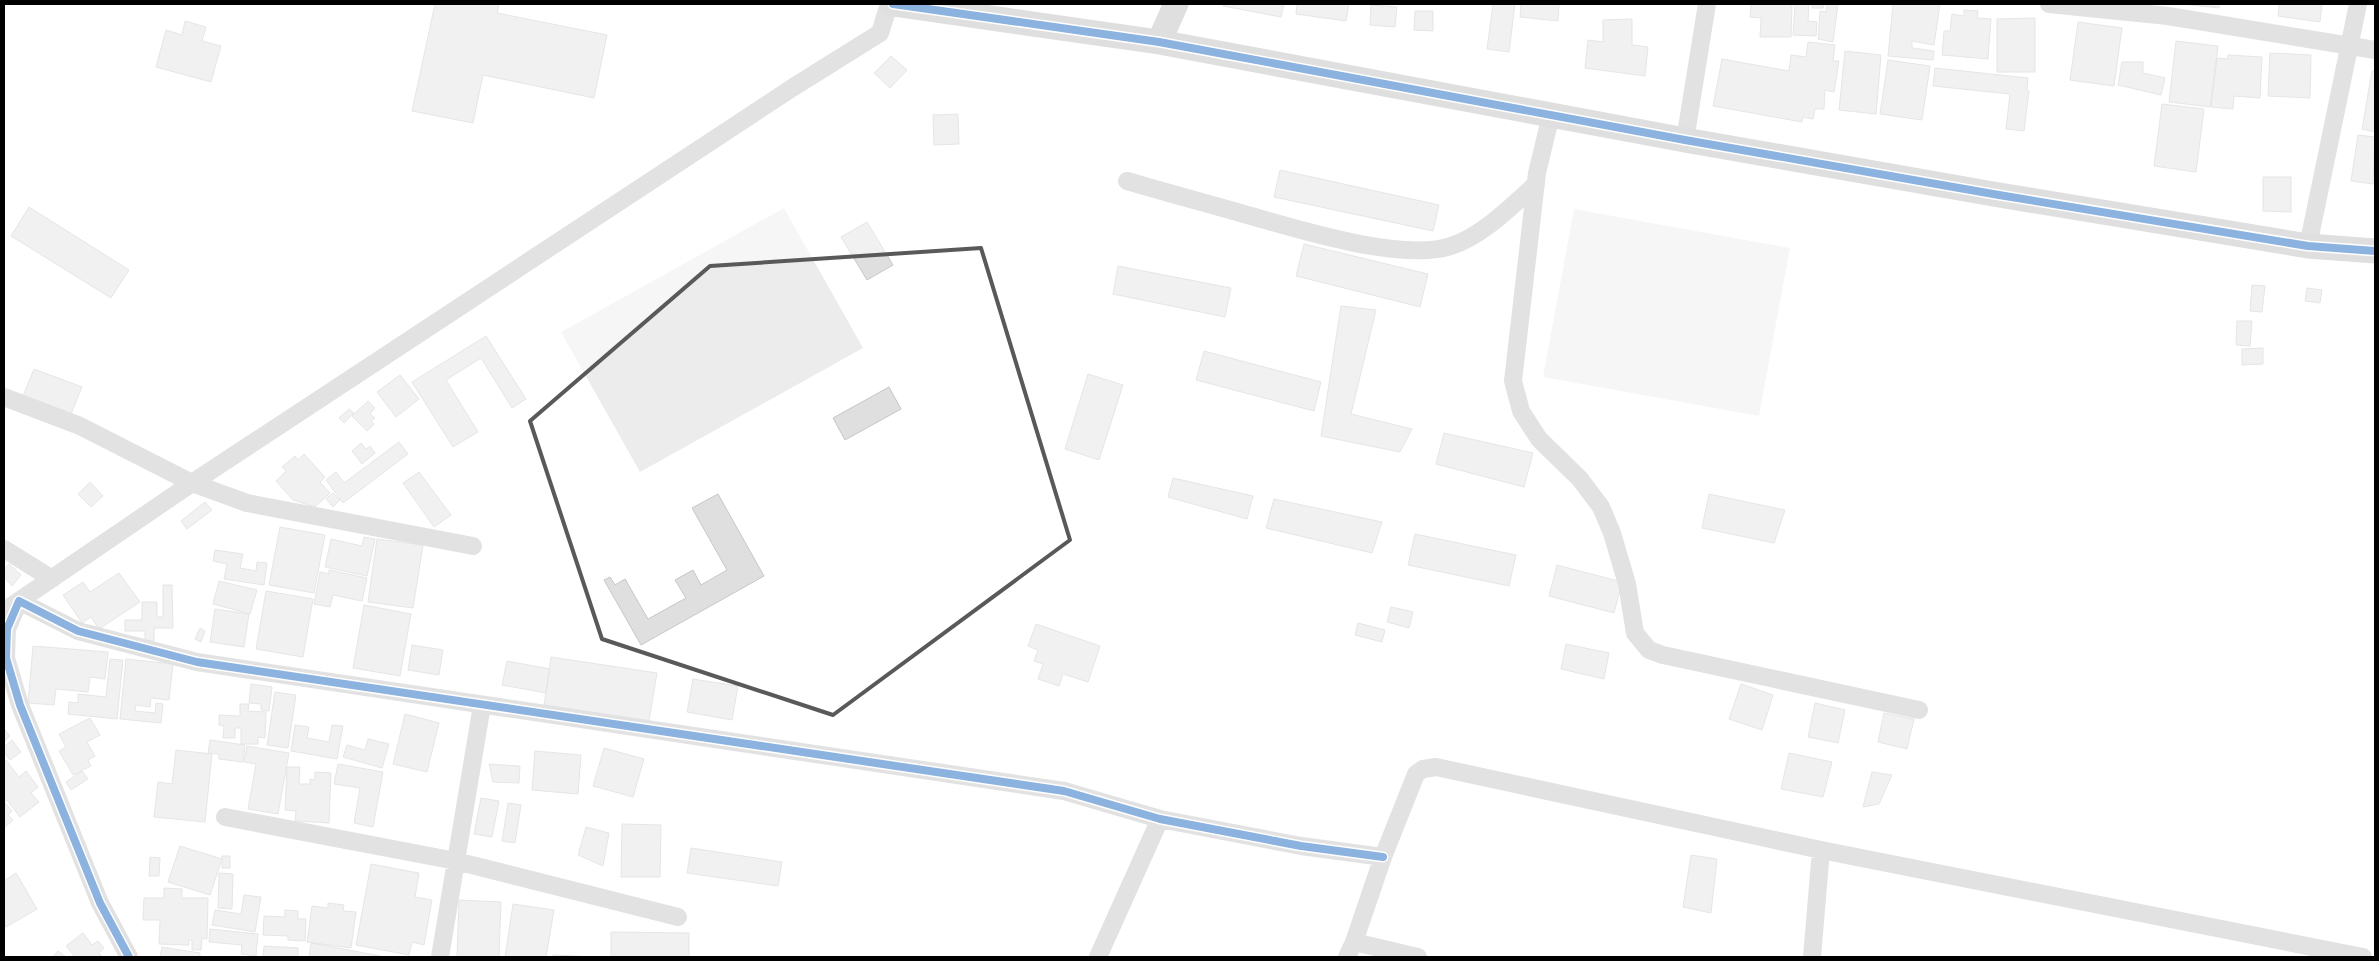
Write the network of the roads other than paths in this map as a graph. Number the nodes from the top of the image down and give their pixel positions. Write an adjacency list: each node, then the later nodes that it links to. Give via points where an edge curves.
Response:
1 (891, 4): 6 (street); 16 (street, via 880,33)
2 (1176, 4): 6 (street)
3 (1707, 4): 10 (street)
4 (2049, 4): 7 (street, via 2168,16)
5 (2358, 4): 7 (street)
6 (1159, 42): 9 (street)
7 (2350, 46): 8 (street); 13 (street)
8 (2375, 50)
9 (1551, 115): 10 (street); 12 (street)
10 (1685, 140): 13 (street)
11 (1126, 181): 12 (street, via 1360,244 1418,251 1451,246 1492,224)
12 (1536, 184): 23 (street, via 1513,381 1521,411 1539,439 1580,479 1601,508 1620,558 1635,633 1640,642 1649,650 1663,655)
13 (2308, 246): 14 (street)
14 (2375, 251)
15 (4, 397): 16 (street, via 80,426)
16 (192, 484): 17 (street, via 246,503); 19 (street)
17 (473, 546)
18 (4, 549): 19 (street)
19 (52, 579): 20 (street)
20 (19, 601): 21 (street); 22 (street, via 78,631 197,662); 31 (street, via 7,629 6,658 20,705 100,903)
21 (4, 611)
22 (482, 705): 25 (street, via 1064,791); 28 (street)
23 (1919, 710)
24 (225, 817): 28 (street)
25 (1160, 819): 27 (street, via 1301,846); 33 (street)
26 (1821, 850): 27 (street, via 1436,767 1416,774); 35 (street); 36 (street)
27 (1383, 857): 30 (street)
28 (456, 861): 29 (street); 32 (street)
29 (678, 917)
30 (1350, 950): 34 (street)
31 (129, 957)
32 (440, 957)
33 (1098, 957)
34 (1418, 957)
35 (1812, 957)
36 (2362, 957)

